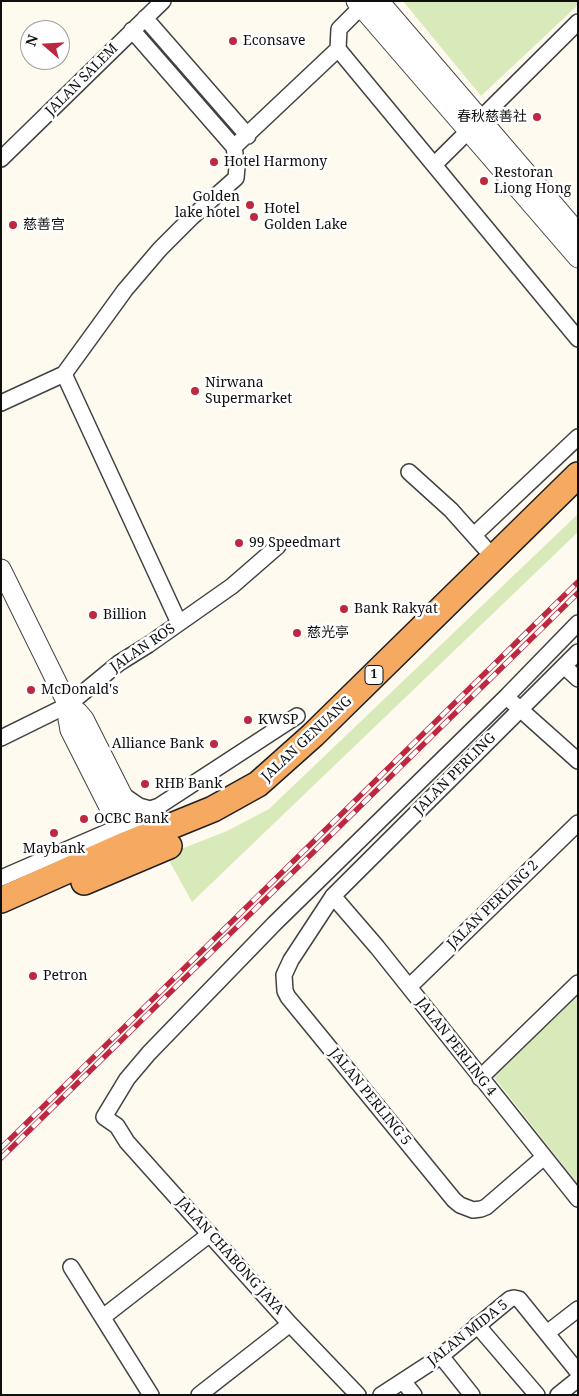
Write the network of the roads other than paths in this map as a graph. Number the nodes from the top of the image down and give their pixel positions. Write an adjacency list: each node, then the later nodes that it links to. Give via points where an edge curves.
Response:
1 (163, 1): 4 (street, JALAN SALEM)
2 (379, 1): 8 (street)
3 (361, 3): 7 (street, via 339,29); 8 (street)
4 (145, 18): 6 (street, JALAN SALEM); 9 (street)
5 (578, 22): 8 (street)
6 (132, 30): 10 (street); 11 (street, JALAN SALEM)
7 (338, 49): 9 (street); 12 (street)
8 (475, 125): 12 (street); 13 (street); 14 (street)
9 (248, 136): 10 (street)
10 (234, 147): 16 (street, via 238,168 236,178 192,217 124,290)
11 (1, 159)
12 (434, 165): 15 (street)
13 (578, 232)
14 (576, 252)
15 (578, 339)
16 (64, 374): 17 (street); 28 (street)
17 (1, 403)
18 (578, 437): 21 (street)
19 (409, 472): 24 (street)
20 (578, 475): 23 (highway, JALAN GENUANG / 1)
21 (525, 487): 23 (street); 24 (street)
22 (578, 499): 41 (highway, JALAN GENUANG / 1, via 283,784 227,821)
23 (542, 510): 26 (highway, JALAN GENUANG / 1)
24 (474, 536): 26 (street)
25 (278, 546): 28 (street, JALAN ROS, via 232,586)
26 (493, 557): 41 (highway, JALAN GENUANG / 1, via 313,736 258,784 219,806)
27 (1, 569): 34 (street)
28 (179, 623): 34 (street, JALAN ROS, via 119,663)
29 (578, 623): 33 (street)
30 (578, 652): 31 (street, JALAN PERLING)
31 (564, 666): 32 (street); 35 (street, JALAN PERLING)
32 (578, 679)
33 (506, 697): 35 (street); 51 (street, JALAN CHABONG JAYA, via 275,923 149,1053 127,1079 104,1117 117,1126)
34 (68, 705): 37 (street, JALAN ROS); 39 (street, via 84,719); 41 (street, via 70,730)
35 (520, 709): 38 (street); 43 (street, JALAN PERLING)
36 (297, 716): 39 (street, via 159,806 150,809 139,806)
37 (1, 738)
38 (578, 761)
39 (121, 794): 41 (street)
40 (578, 823): 47 (street, JALAN PERLING 2)
41 (135, 844): 42 (street); 44 (highway, JALAN GENUANG / 1); 45 (highway, JALAN GENUANG / 1)
42 (1, 878)
43 (333, 896): 47 (street, JALAN PERLING 4); 49 (street, JALAN PERLING 5, via 284,975 288,997 460,1205 473,1210 486,1207)
44 (1, 900)
45 (1, 918)
46 (578, 984): 48 (street)
47 (409, 988): 48 (street, JALAN PERLING 4)
48 (480, 1078): 49 (street, JALAN PERLING 4)
49 (544, 1157): 50 (street, JALAN PERLING 4)
50 (578, 1199)
51 (210, 1234): 54 (street); 55 (street, JALAN CHABONG JAYA)
52 (71, 1267): 54 (street)
53 (578, 1309): 57 (street)
54 (103, 1316): 62 (street)
55 (290, 1324): 63 (street); 64 (street, JALAN CHABONG JAYA)
56 (477, 1326): 57 (street, JALAN MIDA 5, via 514,1298 519,1299); 58 (street, JALAN MIDA 5); 68 (street)
57 (547, 1333): 59 (street)
58 (440, 1356): 61 (street, JALAN MIDA 5); 67 (street)
59 (578, 1372)
60 (578, 1379): 69 (street)
61 (403, 1381): 65 (street, JALAN MIDA 5); 66 (street)
62 (151, 1395)
63 (199, 1395)
64 (358, 1395)
65 (381, 1395)
66 (414, 1395)
67 (472, 1395)
68 (537, 1395)
69 (558, 1395)

